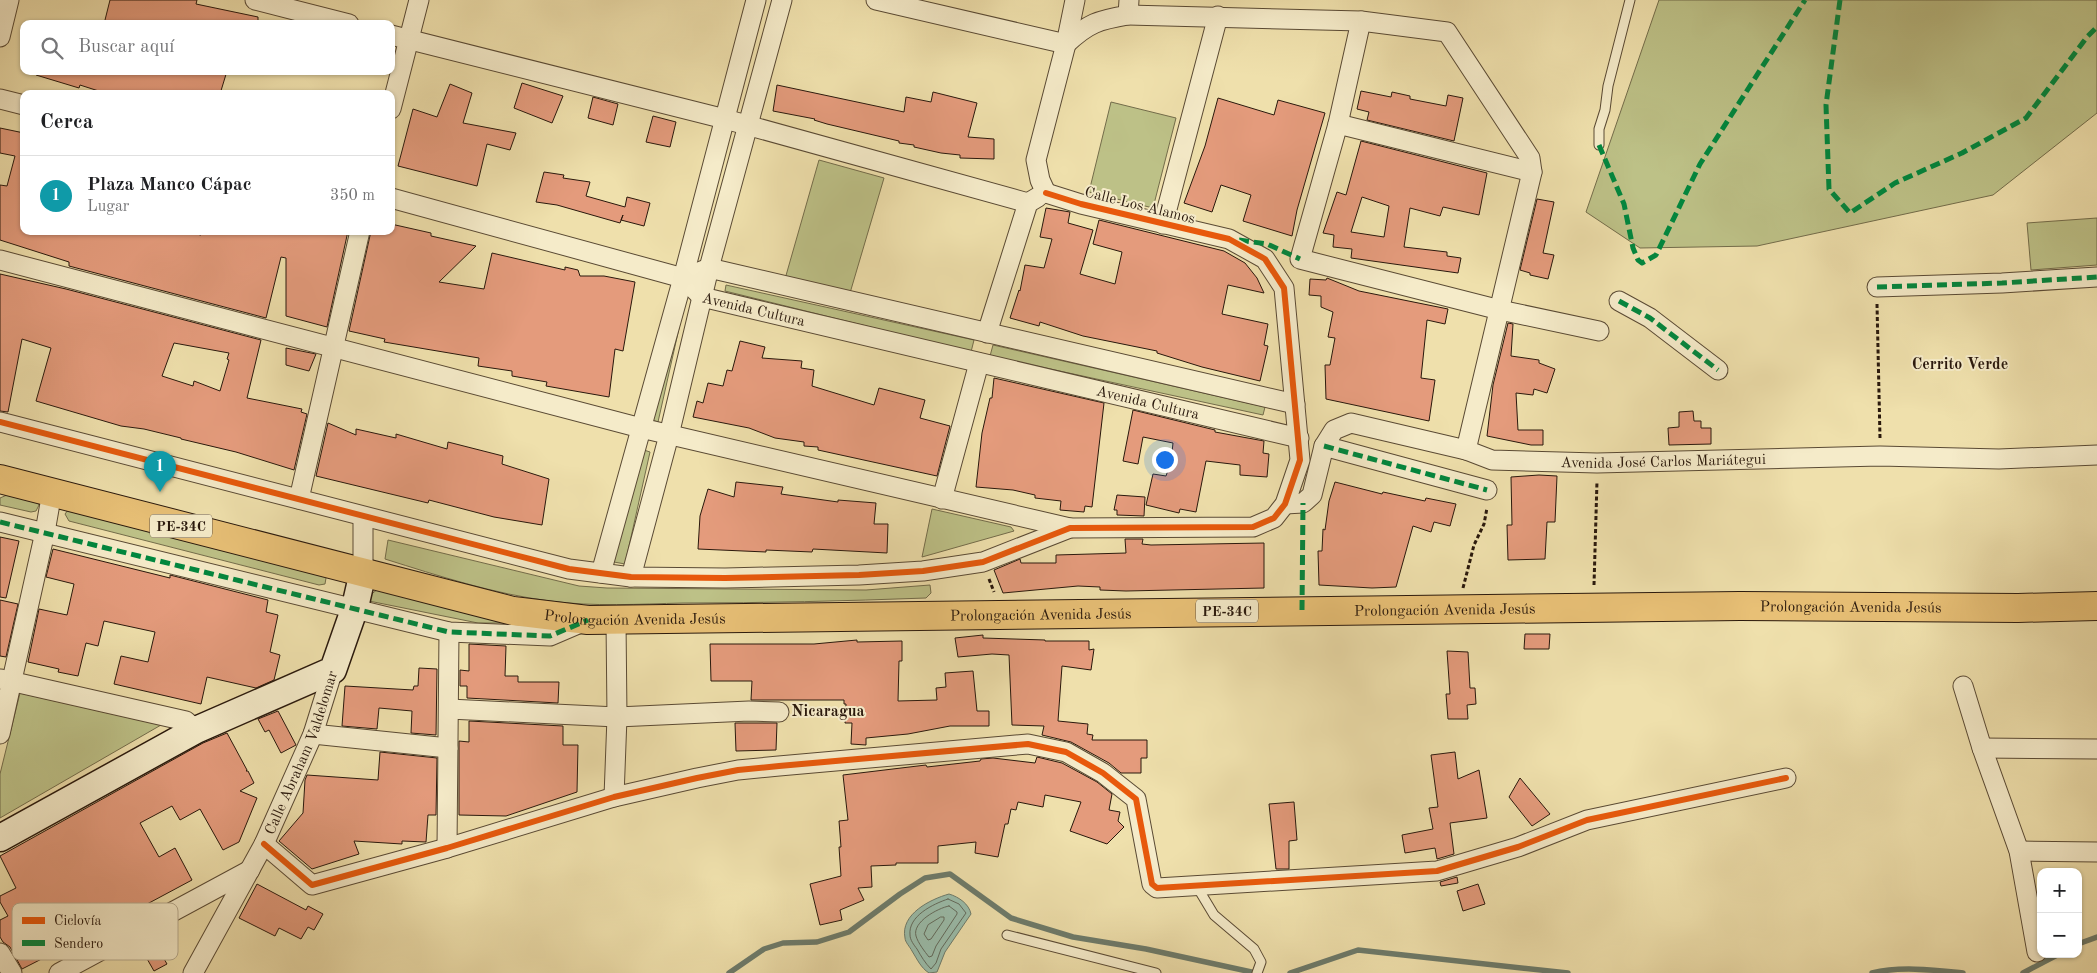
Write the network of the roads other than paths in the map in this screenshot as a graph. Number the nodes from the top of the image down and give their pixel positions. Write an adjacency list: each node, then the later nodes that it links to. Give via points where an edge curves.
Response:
1 (9, 0): 14 (street)
2 (255, 0): 11 (street)
3 (419, 0): 15 (street)
4 (756, 0): 20 (street)
5 (782, 0): 22 (street)
6 (876, 0): 16 (street)
7 (1075, 0): 16 (street)
8 (1630, 0): 23 (lane, via 1598,129)
9 (1129, 8): 10 (street); 16 (street, via 1098,20)
10 (1218, 16): 12 (street); 28 (street)
11 (333, 20)
12 (1361, 21): 21 (street); 24 (street, via 1447,32 1530,158)
13 (395, 35): 15 (street)
14 (0, 37)
15 (410, 39): 17 (street); 20 (street)
16 (1066, 44): 25 (street, via 1036,160)
17 (395, 93)
18 (0, 99): 19 (street)
19 (20, 104)
20 (725, 119): 22 (street); 33 (street)
21 (1338, 124): 24 (street); 37 (street, via 1300,259)
22 (749, 126): 27 (street); 31 (street)
23 (1598, 145)
24 (1532, 172): 37 (street)
25 (1046, 193): 27 (street); 28 (street, Calle Los Alamos)
26 (395, 199): 33 (street)
27 (1028, 203): 39 (street)
28 (1163, 224): 43 (street, Calle Los Alamos, via 1229,239 1265,259 1284,288)
29 (359, 235): 40 (street)
30 (0, 260): 40 (street)
31 (709, 268): 33 (street, Avenida Cultura); 35 (street); 39 (street, Avenida Cultura)
32 (2097, 276): 34 (street)
33 (683, 278): 35 (street, Avenida Cultura); 45 (street)
34 (1877, 287)
35 (702, 297): 41 (street, Avenida Cultura); 46 (street)
36 (1619, 301): 42 (street, via 1650,318)
37 (1500, 310): 38 (street); 49 (street)
38 (1599, 330)
39 (988, 333): 43 (street, Avenida Cultura)
40 (334, 349): 45 (street); 54 (street)
41 (979, 363): 47 (street, Avenida Cultura); 55 (street)
42 (1718, 370)
43 (1295, 404): 47 (street, Calle Los Alamos)
44 (0, 422): 54 (street)
45 (641, 428): 46 (street); 62 (street)
46 (670, 435): 55 (street); 63 (street)
47 (1299, 438): 56 (street, Calle Los Alamos, via 1300,460)
48 (1324, 446): 49 (street, Avenida José Carlos Mariátegui, via 1334,430 1351,423); 52 (street); 56 (street, Avenida José Carlos Mariátegui, via 1312,495 1303,503)
49 (1466, 450): 50 (street, Avenida José Carlos Mariátegui, via 1492,460 1597,463)
50 (2097, 455)
51 (0, 479): 53 (main road, Prolongación Avenida Jesús / PE-34C)
52 (1487, 490)
53 (52, 492): 60 (street); 61 (main road, Prolongación Avenida Jesús / PE-34C)
54 (299, 499): 57 (street)
55 (942, 499): 59 (street)
56 (1285, 504): 59 (street, via 1274,518 1253,527)
57 (363, 517): 61 (street, Calle Abraham Valdelomar); 62 (street, via 569,569)
58 (0, 522): 60 (street)
59 (1070, 528): 63 (street, via 984,562 923,571 725,578)
60 (45, 532): 65 (street); 70 (street)
61 (363, 572): 65 (street, Calle Abraham Valdelomar); 66 (main road, Prolongación Avenida Jesús / PE-34C, via 513,611)
62 (601, 574): 63 (street)
63 (631, 577)
64 (2097, 606): 67 (main road, Prolongación Avenida Jesús / PE-34C, via 1302,610)
65 (356, 607): 68 (street); 69 (street, Calle Abraham Valdelomar)
66 (588, 620): 67 (main road, Prolongación Avenida Jesús / PE-34C); 68 (street, via 550,636)
67 (616, 621): 74 (street)
68 (449, 632): 72 (street)
69 (333, 670): 76 (street); 77 (street, Calle Abraham Valdelomar)
70 (6, 680): 75 (street); 76 (street, via 186,721)
71 (1963, 686): 79 (street)
72 (449, 709): 74 (street); 78 (street)
73 (779, 712): 74 (street)
74 (617, 718): 82 (street)
75 (1, 726)
76 (196, 730): 83 (street)
77 (313, 734): 78 (street); 84 (street, Calle Abraham Valdelomar)
78 (448, 748): 85 (street)
79 (1982, 748): 80 (street); 86 (street)
80 (2097, 748)
81 (1786, 778): 89 (street, via 1588,820 1518,847 1437,871)
82 (614, 797): 85 (street); 89 (street, via 738,770 1028,744 1066,752 1103,773 1136,799 1154,887)
83 (0, 838)
84 (264, 844): 85 (street, via 312,885); 88 (street, Calle Abraham Valdelomar)
85 (447, 848)
86 (2019, 851): 87 (street); 92 (street)
87 (2097, 852)
88 (250, 870): 90 (street); 97 (street, Calle Abraham Valdelomar)
89 (1196, 885): 99 (lane, via 1214,915 1254,949 1261,962)
90 (178, 909)
91 (1007, 935): 98 (lane)
92 (2037, 952)
93 (0, 953): 95 (street)
94 (83, 960): 96 (street)
95 (12, 973)
96 (59, 973)
97 (193, 973)
98 (1156, 973)
99 (1257, 973)

